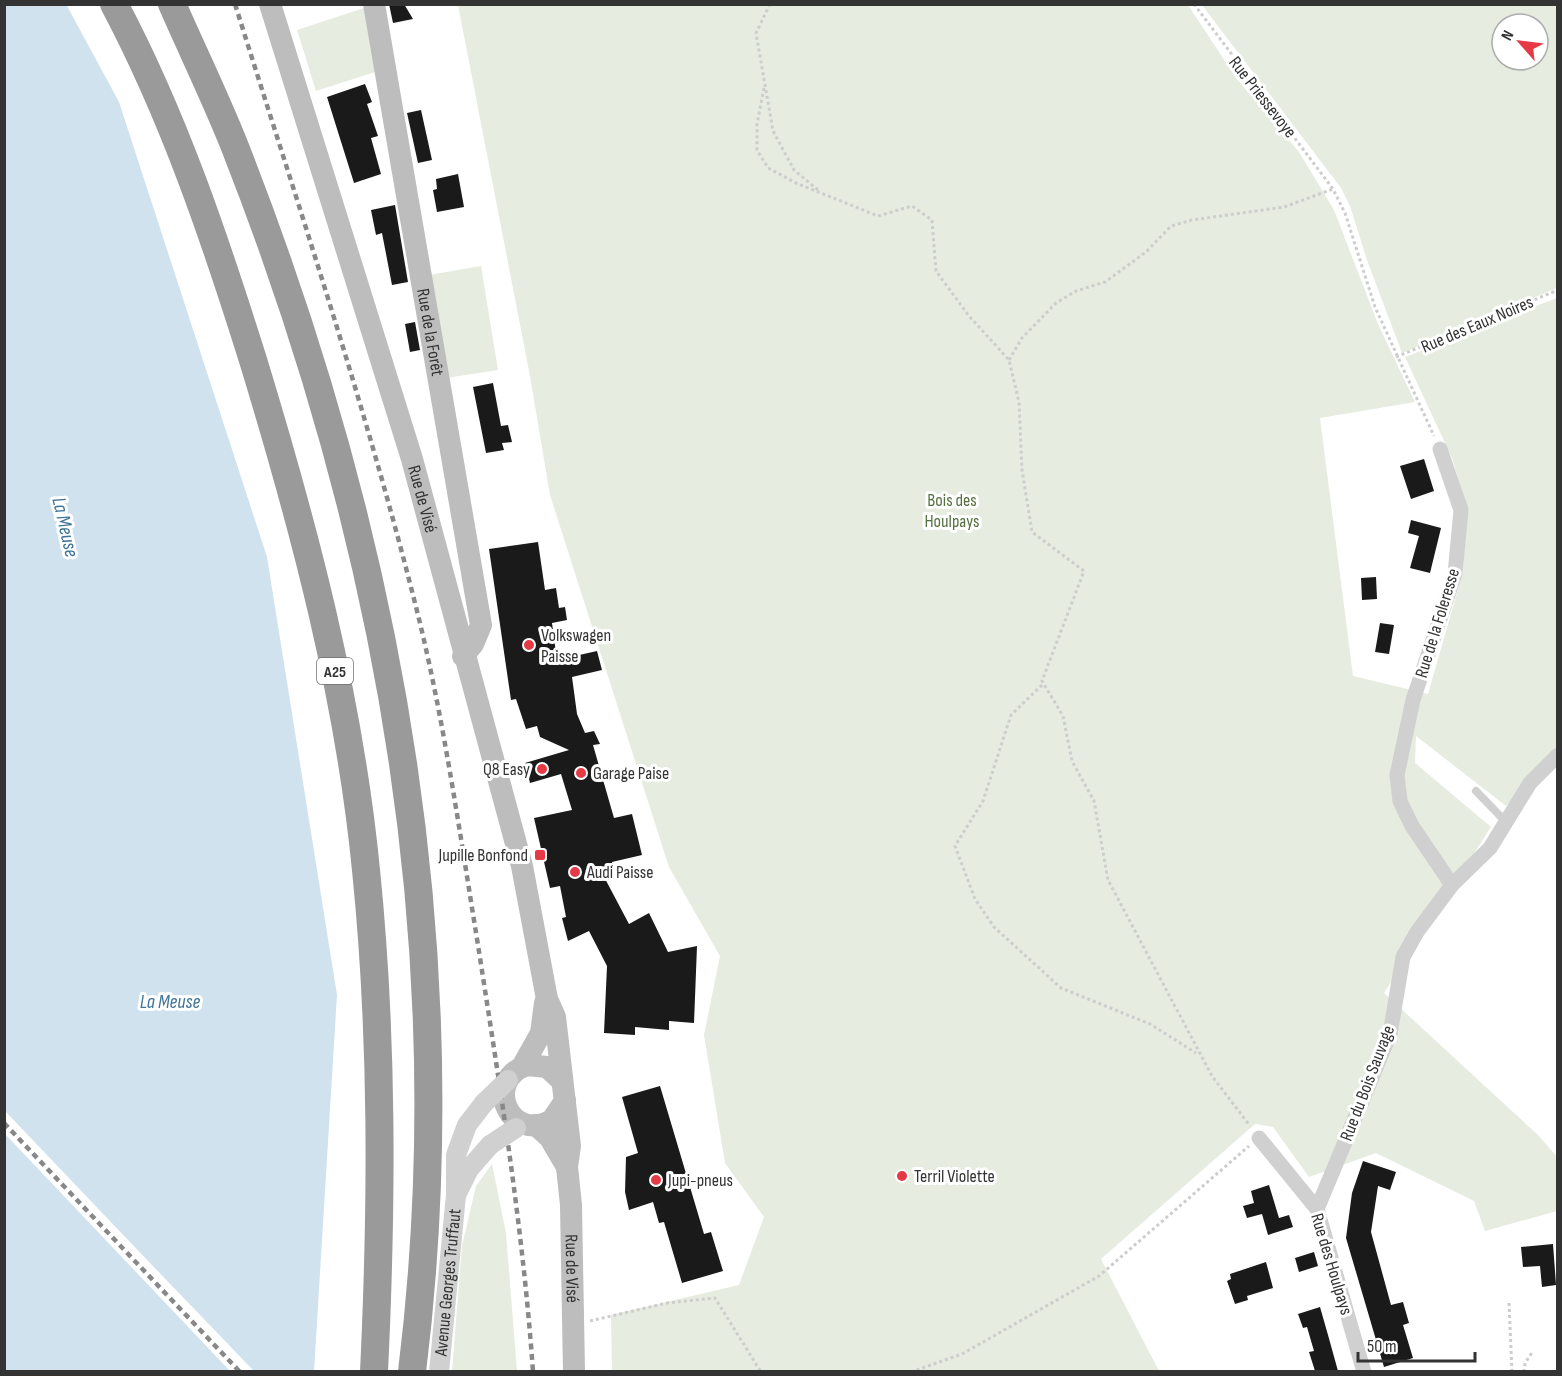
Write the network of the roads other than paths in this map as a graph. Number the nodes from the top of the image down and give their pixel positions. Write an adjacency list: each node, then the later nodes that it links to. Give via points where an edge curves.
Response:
1 (114, 4): 19 (highway, A25, via 185,161 232,291 308,546 334,663 366,868 374,973 380,1191)
2 (172, 4): 20 (highway, via 242,166 335,445 364,550 404,758 418,862 429,1075 428,1185)
3 (270, 4): 6 (main road, Rue de Visé, via 412,459)
4 (374, 4): 6 (main road, Rue de la Forêt, via 481,625)
5 (1440, 449): 10 (street, Rue de la Foleresse, via 1461,510 1455,574 1413,700 1397,774 1400,801 1412,826)
6 (463, 656): 11 (main road, Rue de Visé, via 522,866)
7 (1557, 755): 9 (street, Rue du Bois Sauvage, via 1530,783)
8 (1476, 791): 9 (lane)
9 (1506, 822): 10 (street, Rue du Bois Sauvage, via 1490,848)
10 (1452, 885): 18 (street, Rue du Bois Sauvage, via 1403,957 1390,1034)
11 (546, 999): 12 (main road, Rue de Visé, via 541,1034); 13 (main road, Rue de Visé, via 555,1017)
12 (515, 1073): 13 (main road, via 536,1064 547,1067); 14 (main road, Rue de Visé, via 504,1097 509,1112); 17 (street, Avenue Georges Truffaut, bridge, via 467,1125 459,1144)
13 (563, 1091): 14 (main road, via 552,1120); 16 (main road, Rue de Visé, via 570,1146)
14 (523, 1124): 16 (main road, Rue de Visé, via 550,1138); 17 (street, Avenue Georges Truffaut, bridge, via 490,1145 470,1169)
15 (1258, 1138): 18 (street, Rue des Houlpays)
16 (567, 1167): 22 (main road, Rue de Visé)
17 (456, 1195): 21 (street, Avenue Georges Truffaut)
18 (1317, 1209): 23 (street, Rue des Houlpays)
19 (374, 1371)
20 (412, 1371)
21 (439, 1371)
22 (574, 1371)
23 (1364, 1371)

